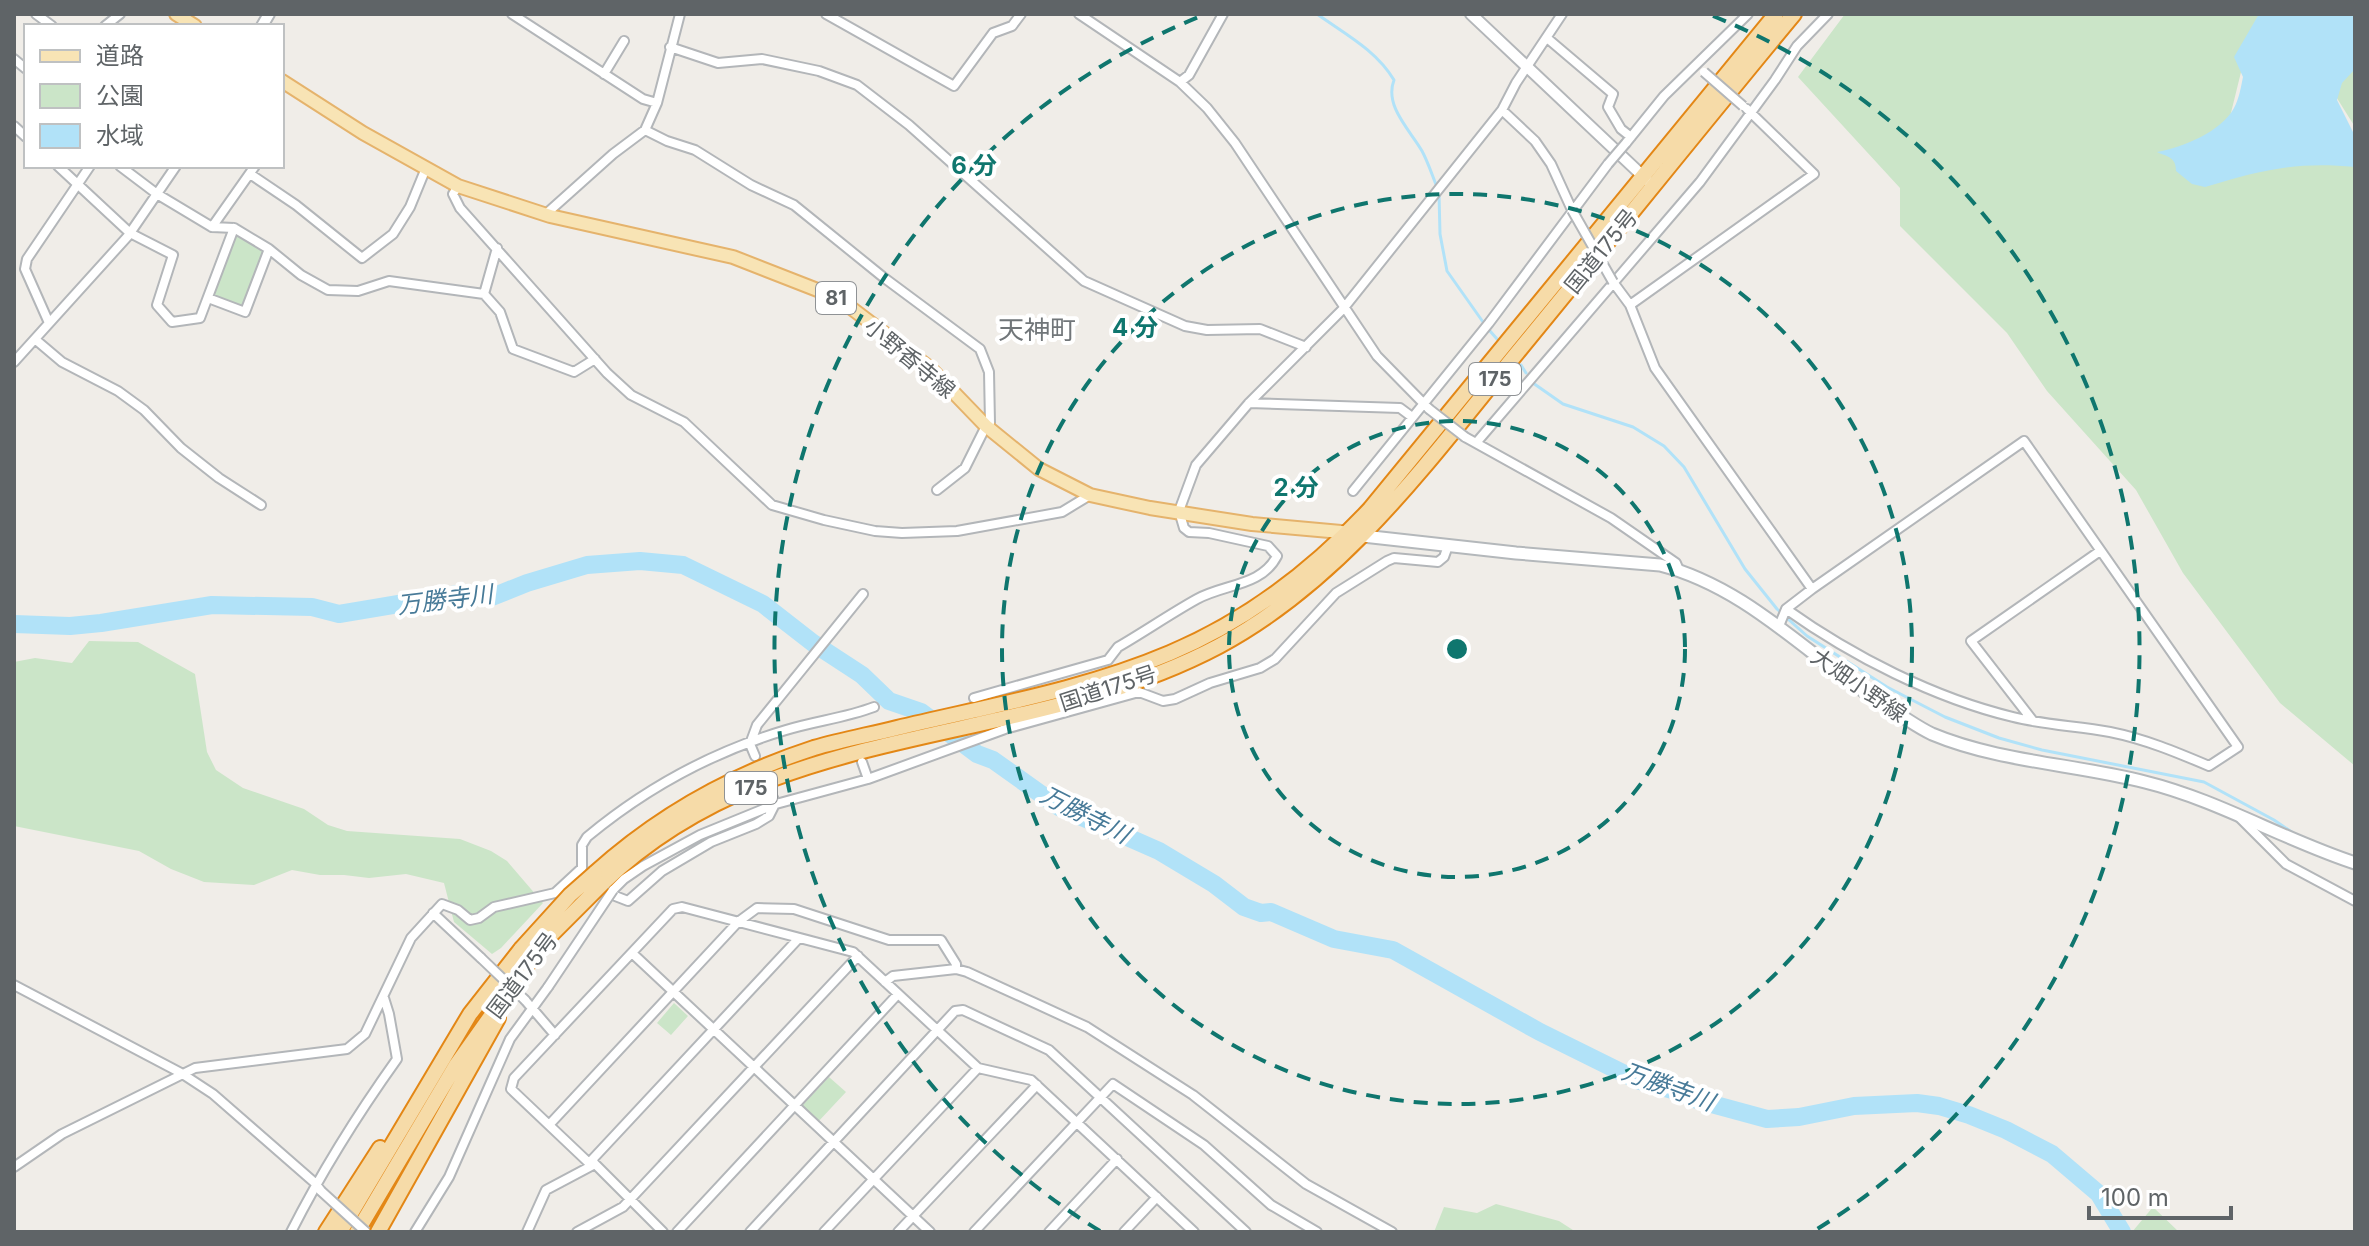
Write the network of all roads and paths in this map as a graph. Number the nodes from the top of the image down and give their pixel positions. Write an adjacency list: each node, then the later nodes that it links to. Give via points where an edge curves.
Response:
1 (512, 14): 18 (street)
2 (680, 14): 15 (street)
3 (826, 14): 4 (street, via 954,86 993,33 1012,26)
4 (1021, 14)
5 (1079, 14): 20 (street)
6 (1223, 14): 20 (street)
7 (1471, 14): 17 (street)
8 (1562, 14): 13 (street)
9 (1748, 14): 16 (street)
10 (1776, 14): 32 (highway, 国道175号 / 175)
11 (1794, 14): 35 (highway, 国道175号 / 175)
12 (1828, 14): 22 (street)
13 (1547, 38): 17 (street); 25 (street, via 1613,94 1608,107)
14 (624, 41): 18 (street)
15 (670, 47): 21 (street); 51 (street, via 718,63 762,59 857,85 1084,281 1185,326 1260,329)
16 (1696, 65): 22 (street, bridge); 25 (street)
17 (1527, 68): 23 (street); 32 (street)
18 (604, 74): 21 (street)
19 (284, 82): 30 (main road, 小野香寺線 / 81)
20 (1180, 82): 48 (street, via 1235,143)
21 (657, 103): 24 (street)
22 (1747, 109): 44 (street, via 1700,182); 47 (street, via 1814,174)
23 (1502, 110): 37 (street, via 1535,141); 48 (street)
24 (645, 130): 38 (street); 57 (street, via 695,150 794,205 980,349 989,372)
25 (1629, 140): 37 (street, bridge)
26 (60, 168): 33 (street)
27 (88, 168): 33 (street)
28 (123, 168): 36 (street)
29 (175, 168): 36 (street)
30 (426, 168): 31 (street, via 393,234 362,258); 34 (main road, 小野香寺線 / 81)
31 (252, 170): 39 (street)
32 (1642, 175): 35 (street); 64 (highway, 国道175号 / 175)
33 (77, 183): 41 (street); 49 (street, via 25,269)
34 (458, 186): 38 (main road, 小野香寺線 / 81); 42 (street, via 453,194 460,208)
35 (1654, 186): 64 (highway, 国道175号 / 175)
36 (157, 194): 39 (street); 41 (street)
37 (1572, 210): 44 (street, bridge); 55 (street)
38 (546, 214): 57 (main road, 小野香寺線 / 81, via 733,257 838,298 930,368)
39 (212, 227): 40 (street)
40 (234, 228): 43 (street); 46 (street)
41 (130, 233): 46 (street, via 173,255 157,305 172,322 200,318); 49 (street)
42 (497, 248): 45 (street); 52 (street)
43 (269, 249): 45 (street, via 328,290 358,291 389,281); 46 (street, via 245,312)
44 (1613, 282): 47 (street); 58 (street)
45 (484, 294): 52 (street, via 500,312 513,349 574,372)
46 (208, 298)
47 (1630, 305): 68 (street, via 1655,368)
48 (1343, 309): 51 (street); 55 (street, via 1377,356)
49 (49, 323): 50 (street)
50 (36, 340): 53 (street); 62 (street, via 62,362 144,410 181,448)
51 (1306, 347): 54 (street)
52 (595, 359): 61 (street, via 631,395 684,422 772,505 788,511 875,531 957,531 1062,512)
53 (14, 362)
54 (1249, 403): 56 (street, via 1400,408); 63 (street, via 1196,465)
55 (1426, 406): 56 (street); 58 (street, bridge)
56 (1412, 417): 60 (street)
57 (986, 426): 59 (street, via 965,468); 61 (main road, 小野香寺線 / 81, via 1039,469)
58 (1476, 443): 67 (street, via 1611,518)
59 (937, 490)
60 (1353, 491)
61 (1090, 495): 63 (main road, 小野香寺線 / 81)
62 (261, 505)
63 (1179, 511): 64 (main road, 小野香寺線 / 81); 73 (street, via 1189,532 1268,546 1275,561 1250,581 1201,597 1118,647 1108,660)
64 (1355, 534): 65 (main road, 大畑小野線); 72 (highway, 国道175号 / 175, via 1298,594 1261,620 1219,646)
65 (1448, 546): 67 (main road, 大畑小野線); 81 (street, via 1438,562 1394,558 1357,578 1260,668 1175,699 1163,701 1139,692 1005,729)
66 (2100, 551): 68 (street, via 2024,441); 76 (street, via 1971,641); 76 (street, via 2238,747 2209,766 2147,741)
67 (1679, 570): 71 (main road, 大畑小野線, via 1721,587)
68 (1812, 589): 70 (street)
69 (863, 594): 78 (street, via 757,725)
70 (1786, 609): 71 (street); 76 (street, via 1867,660 1950,697)
71 (1779, 626): 84 (main road, 大畑小野線, via 1860,691 1930,733 1973,748 2147,782)
72 (1140, 673): 86 (highway, 国道175号 / 175, via 1033,711 826,759 731,796); 86 (highway, 国道175号 / 175, via 815,748 675,811 636,838)
73 (974, 698)
74 (874, 707): 75 (street)
75 (849, 717): 77 (street); 78 (street, via 818,720)
76 (2033, 721)
77 (852, 727)
78 (750, 744): 79 (street); 86 (street, via 681,772 587,837 582,845)
79 (755, 756)
80 (862, 762): 81 (street)
81 (868, 779): 83 (street)
82 (770, 792): 83 (street)
83 (776, 804): 86 (street, via 700,835 624,879); 86 (street, via 769,816 662,871 628,901 605,892)
84 (2236, 814): 85 (main road, 大畑小野線); 87 (street, via 2286,864)
85 (2355, 863)
86 (598, 878): 88 (street, via 494,907 470,920 442,904); 91 (highway, 国道175号 / 175, bridge, via 570,895); 102 (street, bridge, via 548,987)
87 (2355, 901)
88 (433, 913): 101 (street, via 411,938); 102 (street, bridge)
89 (738, 922): 90 (street); 92 (street, via 673,909); 94 (street, via 757,908 794,909 889,940 941,940); 99 (street)
90 (799, 938): 93 (street); 103 (street)
91 (526, 953): 95 (highway, 国道175号 / 175); 98 (highway, 国道175号 / 175)
92 (632, 953): 99 (street); 105 (street)
93 (858, 956): 96 (street); 106 (street)
94 (956, 969): 96 (street, via 893,976); 144 (street, via 1106,1038 1193,1095 1306,1184)
95 (519, 974): 126 (highway, 国道175号 / 175, via 456,1065); 128 (highway)
96 (885, 982): 100 (street)
97 (14, 985): 108 (street)
98 (490, 988): 124 (highway, via 461,1017); 125 (highway, 国道175号 / 175)
99 (673, 992): 103 (street); 113 (street)
100 (898, 994): 104 (street); 111 (street)
101 (384, 998): 108 (street, via 365,1034 347,1049); 119 (street, via 397,1059 352,1122)
102 (533, 1008): 105 (street); 129 (street, via 510,1039 449,1177)
103 (713, 1029): 106 (street); 116 (street)
104 (938, 1031): 107 (street); 110 (street, via 955,1011 963,1010 1049,1050); 114 (street)
105 (555, 1035): 113 (street, via 514,1078 511,1089)
106 (753, 1068): 111 (street); 121 (street)
107 (978, 1068): 109 (street); 118 (street)
108 (181, 1073): 117 (street, via 62,1134); 119 (street, via 213,1094)
109 (1037, 1085): 112 (street); 122 (street)
110 (1100, 1097): 112 (street); 142 (street); 143 (street, via 1113,1084 1124,1090 1204,1145 1271,1205)
111 (794, 1106): 114 (street); 133 (street)
112 (1076, 1122): 115 (street); 138 (street)
113 (549, 1125): 116 (street)
114 (834, 1143): 118 (street); 134 (street)
115 (1117, 1159): 120 (street); 139 (street)
116 (592, 1163): 121 (street); 130 (street, via 546,1190)
117 (14, 1167)
118 (873, 1179): 122 (street); 135 (street)
119 (318, 1187): 123 (street); 127 (street, bridge)
120 (1157, 1197): 140 (street); 141 (street)
121 (629, 1200): 131 (street); 132 (street)
122 (913, 1217): 136 (street); 137 (street)
123 (291, 1232)
124 (326, 1232)
125 (340, 1232)
126 (357, 1232)
127 (366, 1232)
128 (378, 1232)
129 (415, 1232)
130 (527, 1232)
131 (577, 1232)
132 (663, 1232)
133 (677, 1232)
134 (750, 1232)
135 (824, 1232)
136 (898, 1232)
137 (930, 1232)
138 (974, 1232)
139 (1049, 1232)
140 (1124, 1232)
141 (1194, 1232)
142 (1246, 1232)
143 (1317, 1232)
144 (1392, 1232)

